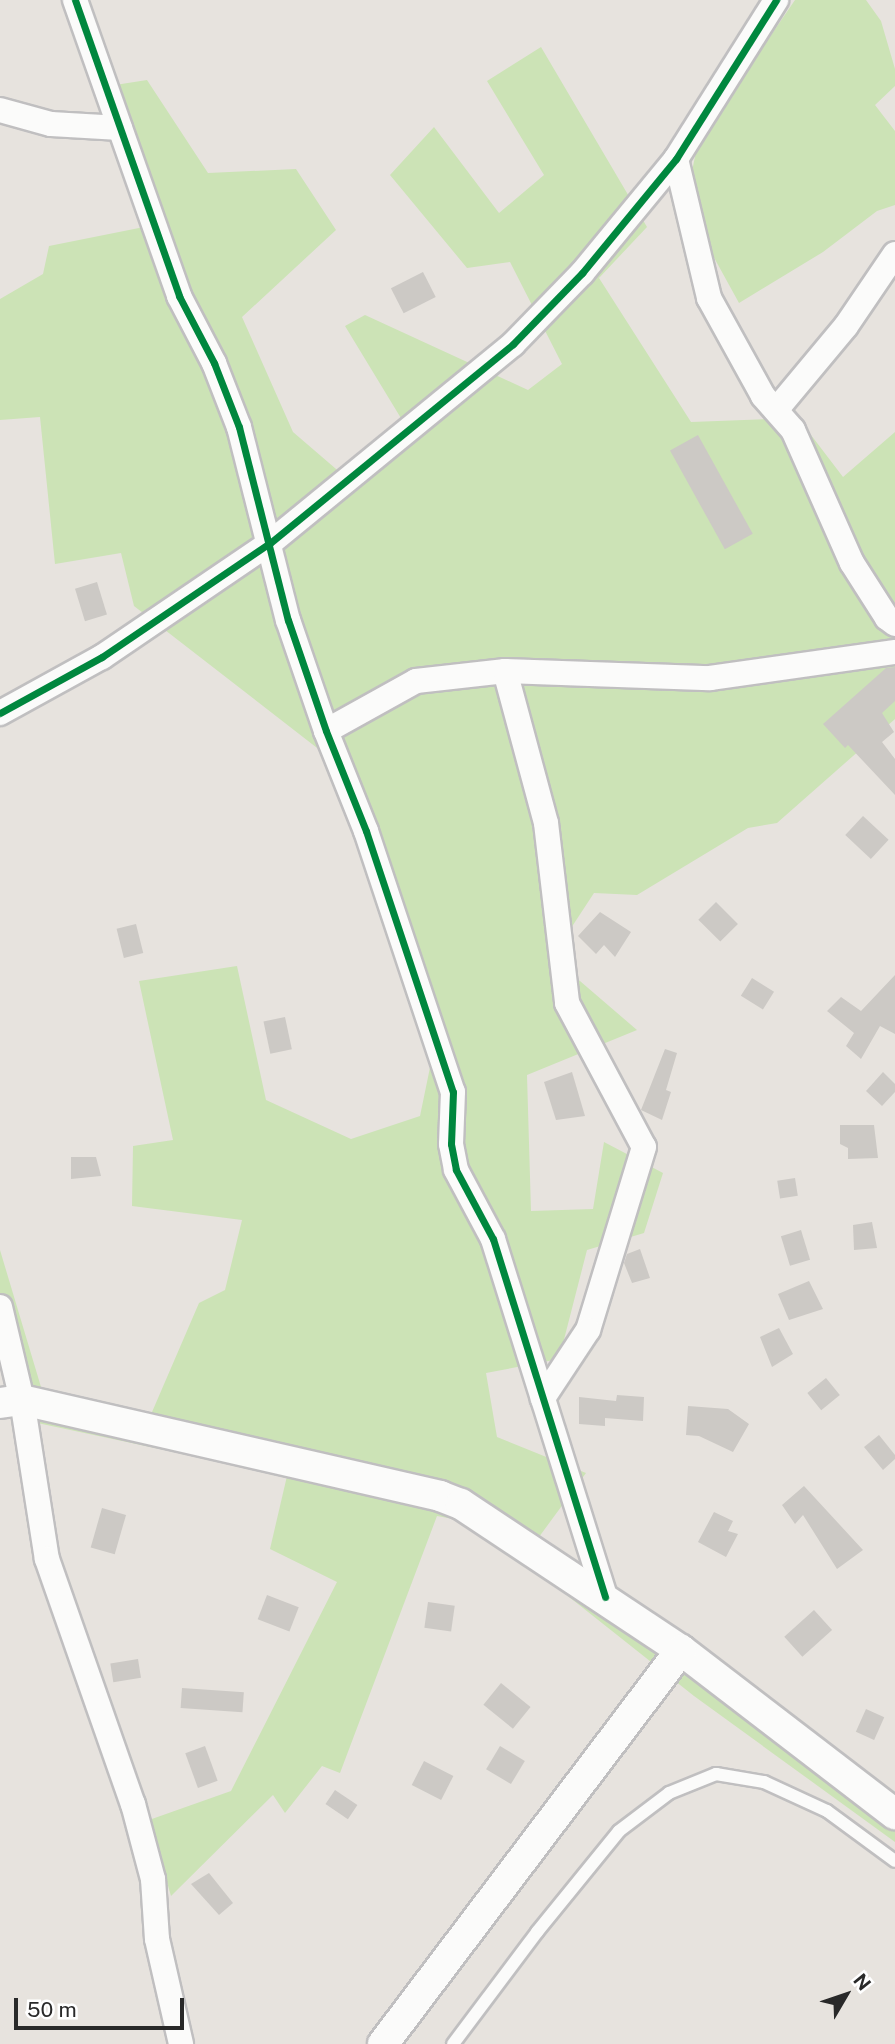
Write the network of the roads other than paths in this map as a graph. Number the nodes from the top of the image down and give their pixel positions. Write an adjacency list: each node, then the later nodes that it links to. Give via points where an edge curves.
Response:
1 (75, 0): 4 (street)
2 (776, 0): 5 (street)
3 (0, 110): 4 (street, via 51,124)
4 (120, 128): 8 (street, via 179,296 214,363 239,427)
5 (676, 159): 7 (street, via 709,298); 8 (street, via 582,273 513,344)
6 (895, 254): 7 (street, via 846,326)
7 (776, 410): 9 (street, via 793,430 852,563)
8 (270, 542): 12 (street, via 102,657); 13 (street, via 288,620)
9 (895, 624)
10 (895, 652): 11 (street, via 710,678)
11 (505, 671): 13 (street, via 416,681); 15 (street, via 546,823 567,1003 644,1147 588,1330)
12 (3, 706)
13 (326, 731): 15 (street, via 366,831 453,1092 450,1144 456,1170 493,1239)
14 (0, 1307): 16 (street)
15 (543, 1398): 17 (street)
16 (11, 1401): 17 (street, via 440,1496 461,1504); 21 (street, via 47,1559 133,1804 153,1880 157,1940)
17 (605, 1597): 18 (street)
18 (681, 1650): 19 (street); 22 (street)
19 (895, 1814)
20 (895, 1861): 23 (lane, via 827,1811 764,1782 716,1774 669,1793 619,1831)
21 (181, 2044)
22 (383, 2044)
23 (453, 2044)

